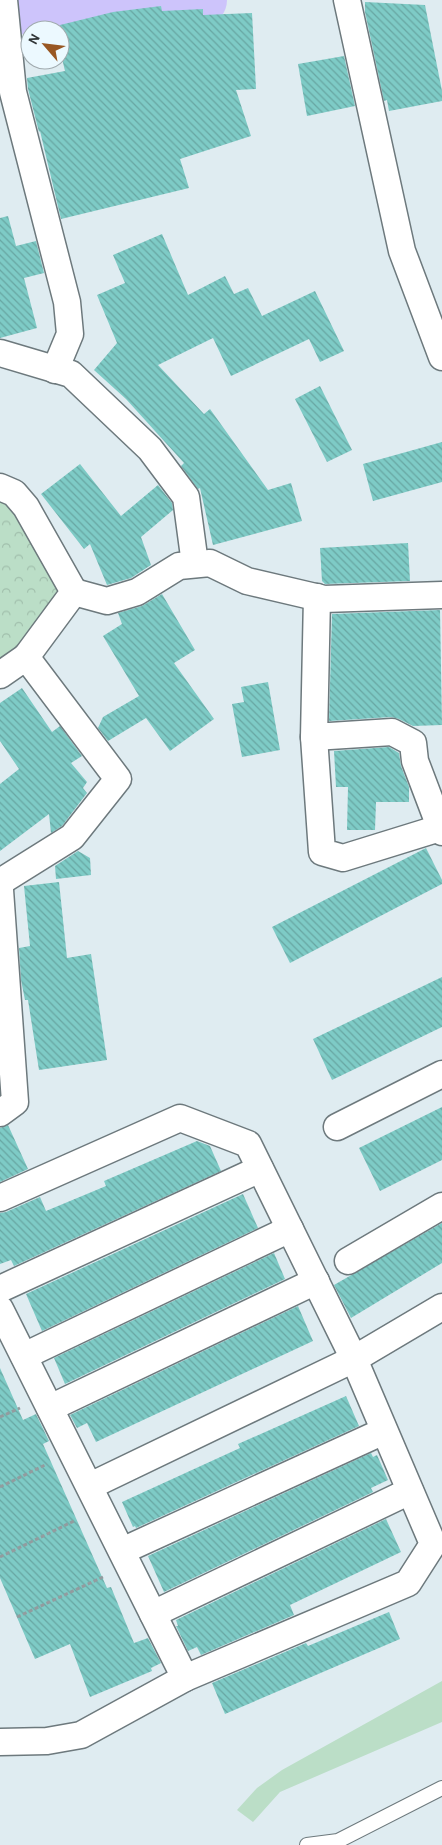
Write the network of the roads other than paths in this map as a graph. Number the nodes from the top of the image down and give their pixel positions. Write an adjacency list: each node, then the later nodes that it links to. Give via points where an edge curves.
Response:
1 (4, 0): 3 (street)
2 (347, 0): 5 (street, via 402,251)
3 (6, 93): 6 (street, via 67,302 70,334)
4 (0, 353): 6 (street)
5 (442, 357)
6 (55, 370): 8 (street, via 71,374 150,449 186,497)
7 (0, 487): 9 (street, via 14,493 26,507)
8 (195, 564): 9 (street, via 179,566 137,592 107,602); 11 (street, via 210,563 247,581)
9 (74, 592): 12 (street)
10 (442, 595): 11 (street)
11 (317, 597): 14 (street)
12 (26, 657): 13 (street); 16 (street, via 118,778 72,837)
13 (0, 675)
14 (314, 738): 15 (street, via 392,732 413,743 415,761); 15 (street, via 322,852 343,858)
15 (441, 830)
16 (0, 882)
17 (0, 890): 19 (street, via 15,1102)
18 (442, 1074): 20 (street)
19 (0, 1113)
20 (337, 1127)
21 (260, 1169): 22 (street, via 248,1144 180,1118); 24 (street); 27 (street)
22 (0, 1198)
23 (442, 1206): 25 (street)
24 (290, 1229): 26 (street); 30 (street)
25 (348, 1260)
26 (316, 1281): 31 (street); 32 (street)
27 (0, 1289)
28 (442, 1307): 31 (street)
29 (0, 1308): 30 (street)
30 (24, 1356): 32 (street)
31 (354, 1359): 33 (street); 35 (street)
32 (50, 1408): 35 (street)
33 (384, 1431): 34 (street); 36 (street)
34 (410, 1491): 37 (street); 38 (street, via 433,1544 408,1583)
35 (95, 1497): 36 (street)
36 (125, 1558): 37 (street)
37 (153, 1614): 38 (street)
38 (185, 1678): 39 (street, via 81,1735 47,1741)
39 (0, 1742)
40 (442, 1788): 41 (lane)
41 (337, 1843): 42 (lane)
42 (307, 1845)

